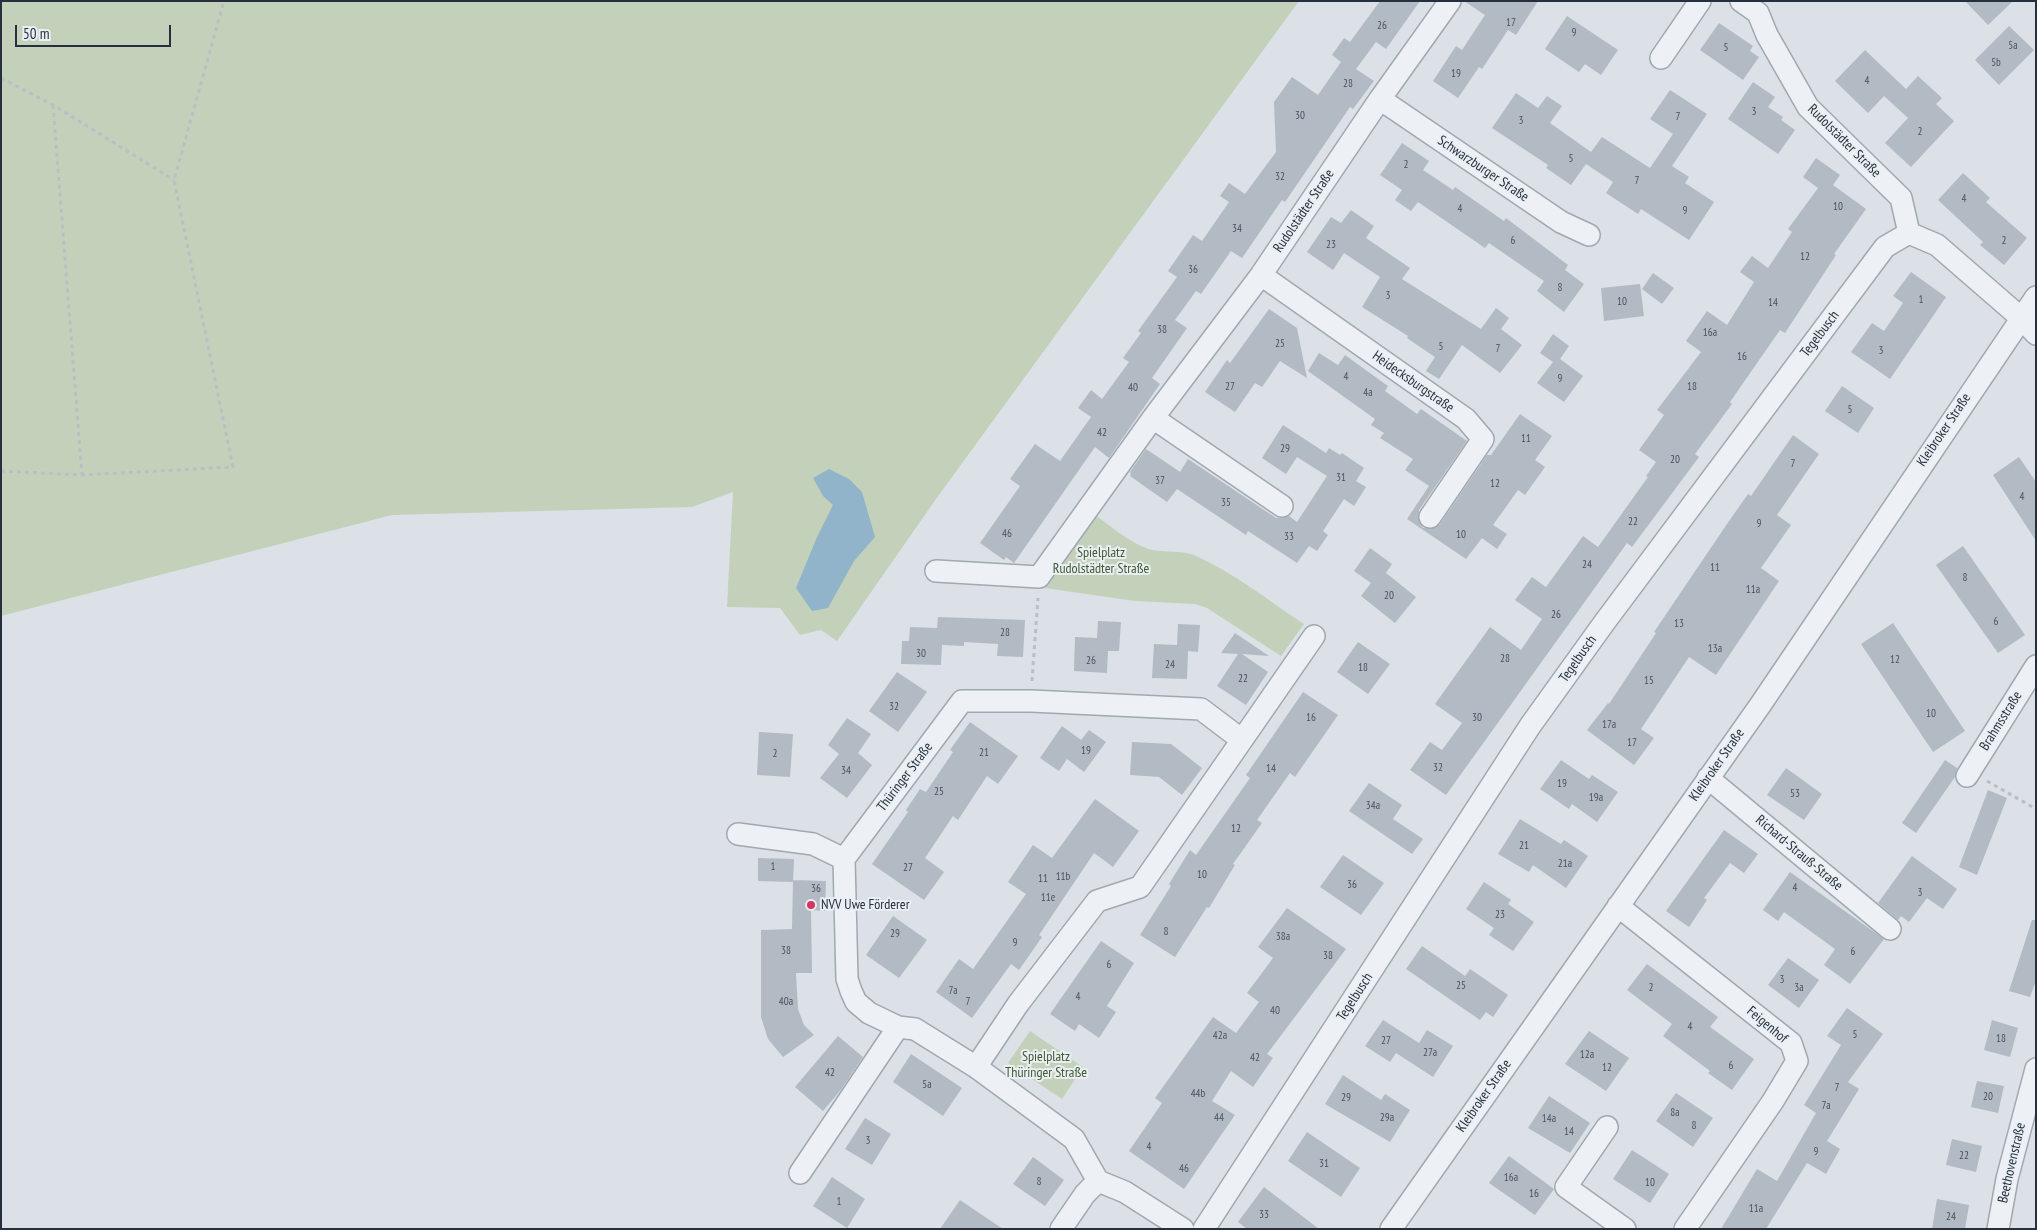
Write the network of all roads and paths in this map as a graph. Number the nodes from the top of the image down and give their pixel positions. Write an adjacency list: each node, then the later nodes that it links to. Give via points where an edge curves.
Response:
1 (224, 1): 9 (path)
2 (1450, 1): 7 (street, Rudolstädter Straße)
3 (1700, 1): 5 (street)
4 (1741, 1): 10 (street, Rudolstädter Straße, via 1758,13 1808,108 1901,198)
5 (1661, 58)
6 (1, 78): 8 (path)
7 (1380, 99): 11 (street, Schwarzburger Straße, via 1561,222); 12 (street, Rudolstädter Straße)
8 (53, 105): 9 (path); 18 (path)
9 (174, 180): 18 (path, via 233,467)
10 (1909, 233): 14 (street, via 1937,245); 42 (street, Tegelbusch, via 1885,247 1530,726)
11 (1589, 234)
12 (1261, 275): 16 (street, Rudolstädter Straße); 20 (street, Heidecksburgstraße, via 1466,419 1483,439)
13 (2036, 297): 14 (street, Kleibroker Straße)
14 (2020, 317): 15 (street); 28 (street, Kleibroker Straße)
15 (2036, 334)
16 (1153, 418): 19 (street); 22 (street, Rudolstädter Straße)
17 (1, 470): 18 (path)
18 (82, 475)
19 (1282, 506)
20 (1430, 517)
21 (936, 571): 22 (street)
22 (1039, 577): 25 (path)
23 (1314, 636): 26 (street)
24 (2036, 666): 27 (street, Brahmsstraße)
25 (1031, 701): 26 (street, Thüringer Straße, via 1201,709); 31 (street, Thüringer Straße, via 962,701)
26 (1242, 740): 35 (street, via 1140,887 1097,901 1018,1004)
27 (1968, 774): 29 (path)
28 (1708, 778): 32 (street, Kleibroker Straße); 33 (street, Richard-Strauß-Straße)
29 (2036, 809)
30 (738, 834): 31 (street, via 813,844)
31 (844, 859): 34 (street, via 847,979 856,1002 869,1013)
32 (1618, 906): 43 (street, Kleibroker Straße); 45 (street, Feigenhof, via 1790,1043 1797,1061)
33 (1890, 929)
34 (898, 1027): 35 (street, via 915,1029); 38 (street)
35 (976, 1067): 39 (street, via 1074,1139)
36 (2036, 1070): 46 (street, Beethovenstraße, via 2007,1179)
37 (1607, 1127): 44 (street, via 1566,1187)
38 (800, 1173)
39 (1098, 1181): 40 (street); 41 (street, via 1125,1192)
40 (1060, 1229)
41 (1183, 1229)
42 (1204, 1229)
43 (1390, 1229)
44 (1625, 1229)
45 (1685, 1229)
46 (1998, 1229)

